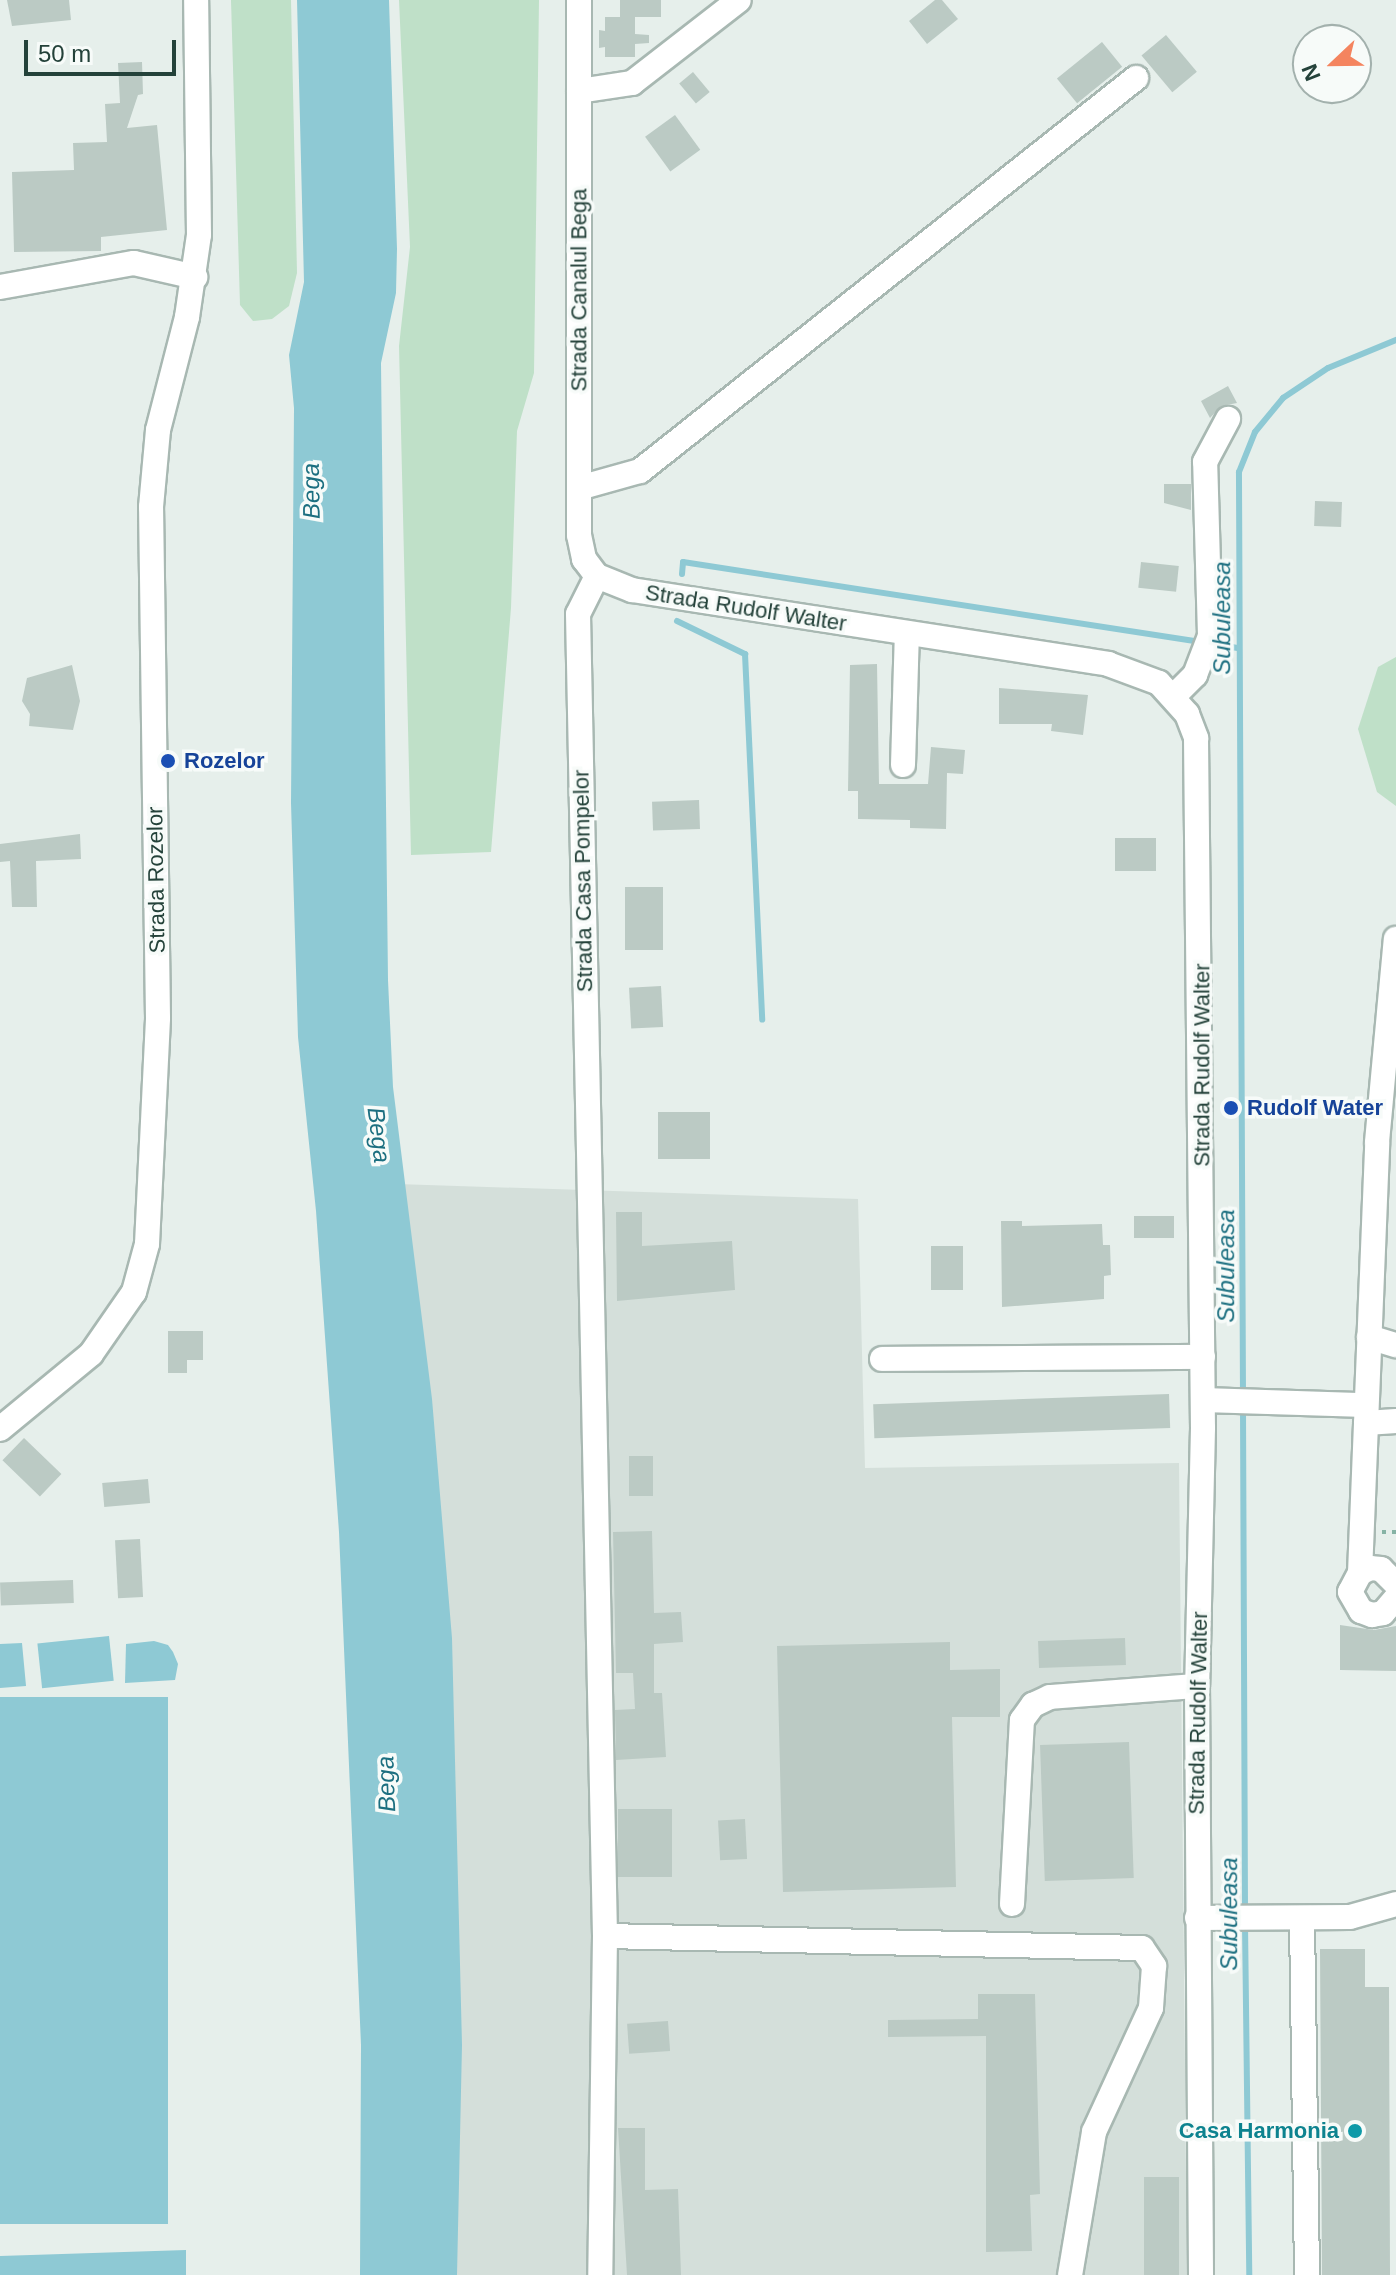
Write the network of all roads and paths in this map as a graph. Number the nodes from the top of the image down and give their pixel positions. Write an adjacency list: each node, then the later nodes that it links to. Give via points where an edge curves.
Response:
1 (196, 0): 6 (street, Strada Rozelor)
2 (579, 0): 5 (street, Strada Canalul Bega)
3 (739, 0): 5 (street, via 632,83)
4 (1136, 78): 9 (street, via 640,471)
5 (579, 91): 9 (street, Strada Canalul Bega)
6 (195, 277): 7 (street, via 134,263); 23 (street, Strada Rozelor, via 158,430 151,507 158,1018 147,1244 134,1292 91,1354)
7 (0, 287)
8 (1228, 419): 12 (street, via 1205,462 1210,636 1200,667)
9 (579, 488): 10 (street, Strada Canalul Bega, via 579,535 584,559)
10 (597, 576): 11 (street, Strada Rudolf Walter, via 632,590); 32 (street, Strada Casa Pompelor, via 578,614)
11 (907, 633): 12 (street, Strada Rudolf Walter, via 1108,664 1159,683); 13 (street)
12 (1174, 696): 18 (street, Strada Rudolf Walter, via 1196,738 1199,767)
13 (903, 765)
14 (1396, 939): 15 (street)
15 (1386, 1142): 16 (street)
16 (1369, 1337): 17 (street); 21 (street)
17 (1396, 1345)
18 (1203, 1357): 19 (street); 20 (street, Strada Rudolf Walter)
19 (882, 1359)
20 (1209, 1400): 21 (street, via 1293,1402); 27 (street, Strada Rudolf Walter)
21 (1366, 1414): 22 (street); 24 (street)
22 (1396, 1421)
23 (0, 1429)
24 (1360, 1573): 25 (street, via 1381,1569); 26 (street, via 1350,1592 1361,1611 1383,1613)
25 (1396, 1584)
26 (1396, 1598)
27 (1197, 1686): 28 (street, via 1050,1697 1033,1705 1022,1720); 30 (street, Strada Rudolf Walter)
28 (1012, 1904)
29 (1396, 1904): 31 (street, via 1350,1917)
30 (1197, 1918): 31 (street); 35 (street, Strada Rudolf Walter)
31 (1302, 1918): 36 (street)
32 (605, 1936): 33 (street, Strada Casa Pompelor); 34 (street, via 1142,1948 1154,1966 1151,2008 1094,2132)
33 (600, 2275)
34 (1070, 2275)
35 (1201, 2275)
36 (1307, 2275)

